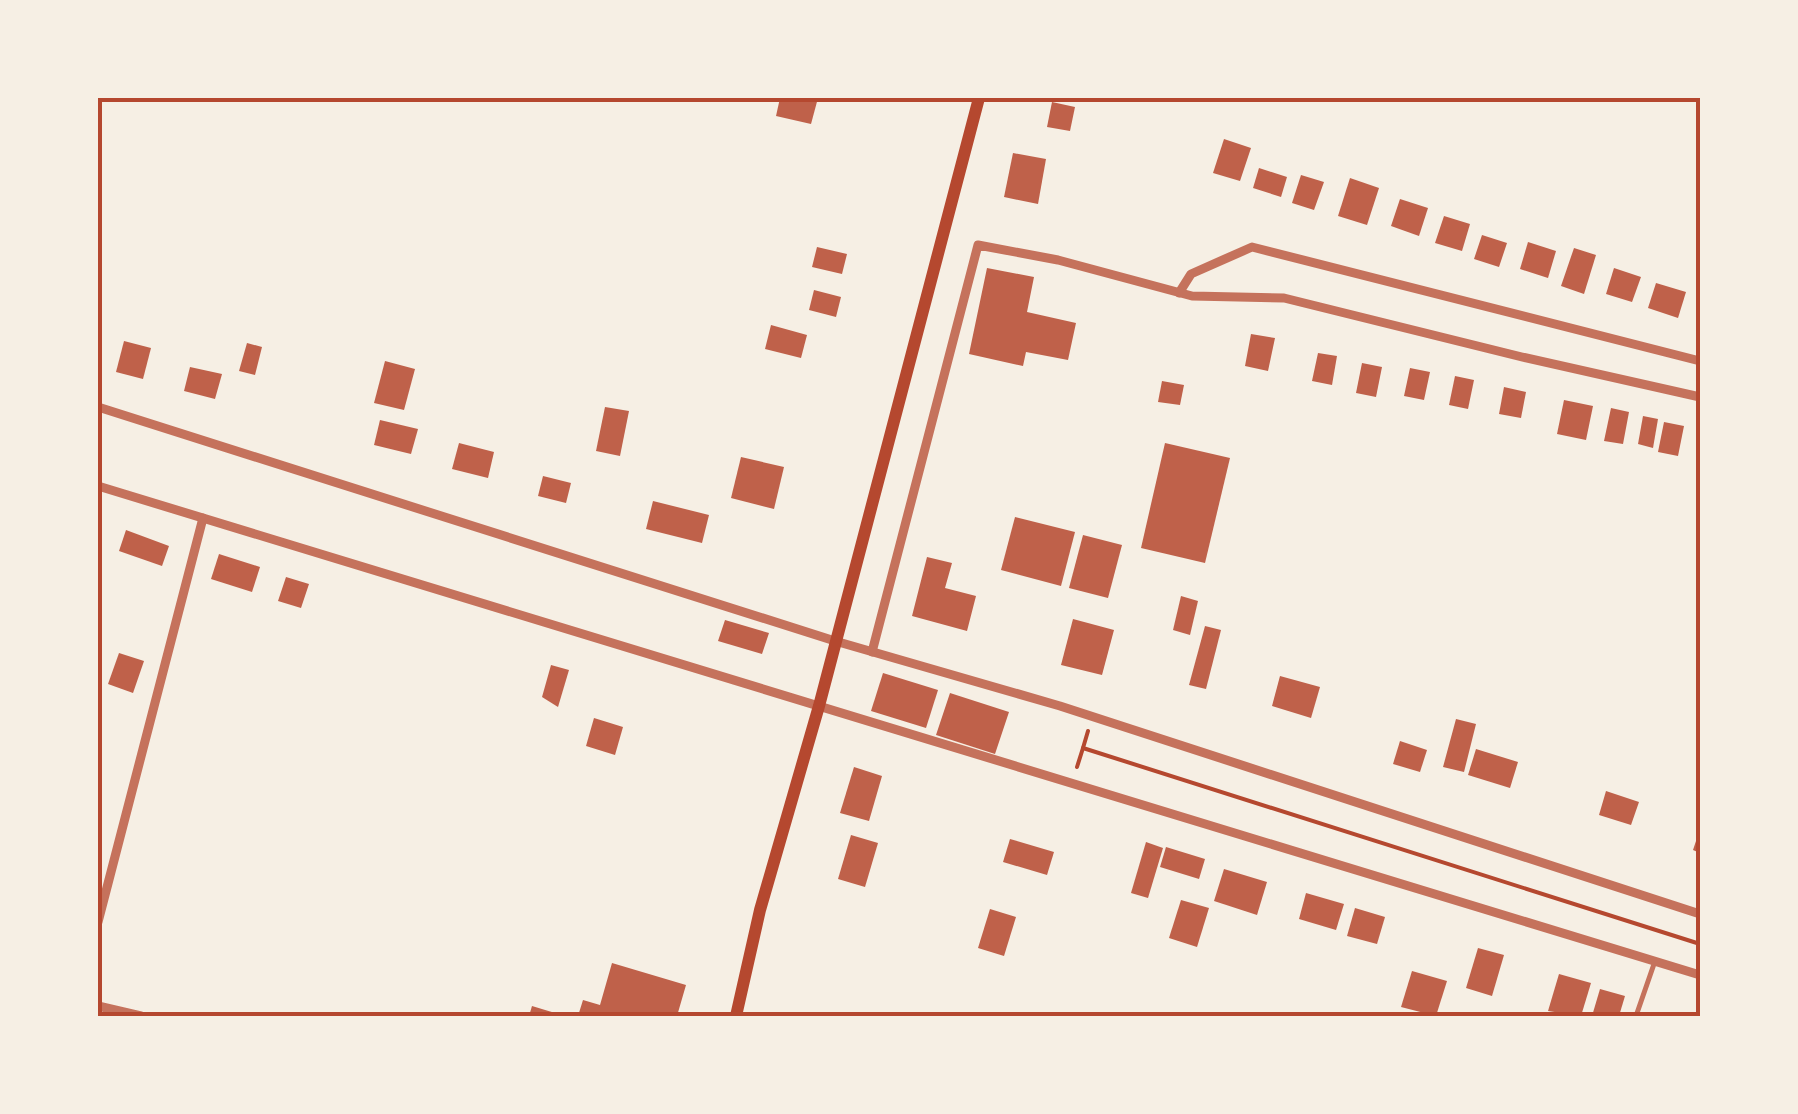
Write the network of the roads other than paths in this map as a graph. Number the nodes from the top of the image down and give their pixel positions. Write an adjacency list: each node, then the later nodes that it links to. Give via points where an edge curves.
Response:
1 (979, 98): 8 (main road)
2 (1179, 293): 3 (street, via 1191,274 1252,247); 4 (street, via 1284,298); 9 (street, via 978,246)
3 (1700, 361)
4 (1700, 397)
5 (98, 407): 8 (street)
6 (98, 486): 7 (street)
7 (203, 518): 10 (street); 12 (street)
8 (835, 640): 9 (street); 10 (main road)
9 (872, 652): 11 (street, via 1092,716)
10 (818, 706): 13 (street); 17 (main road)
11 (1700, 914)
12 (98, 922)
13 (1655, 961): 14 (street); 18 (lane)
14 (1700, 975)
15 (98, 1006): 16 (street)
16 (142, 1016)
17 (736, 1016)
18 (1636, 1016)

